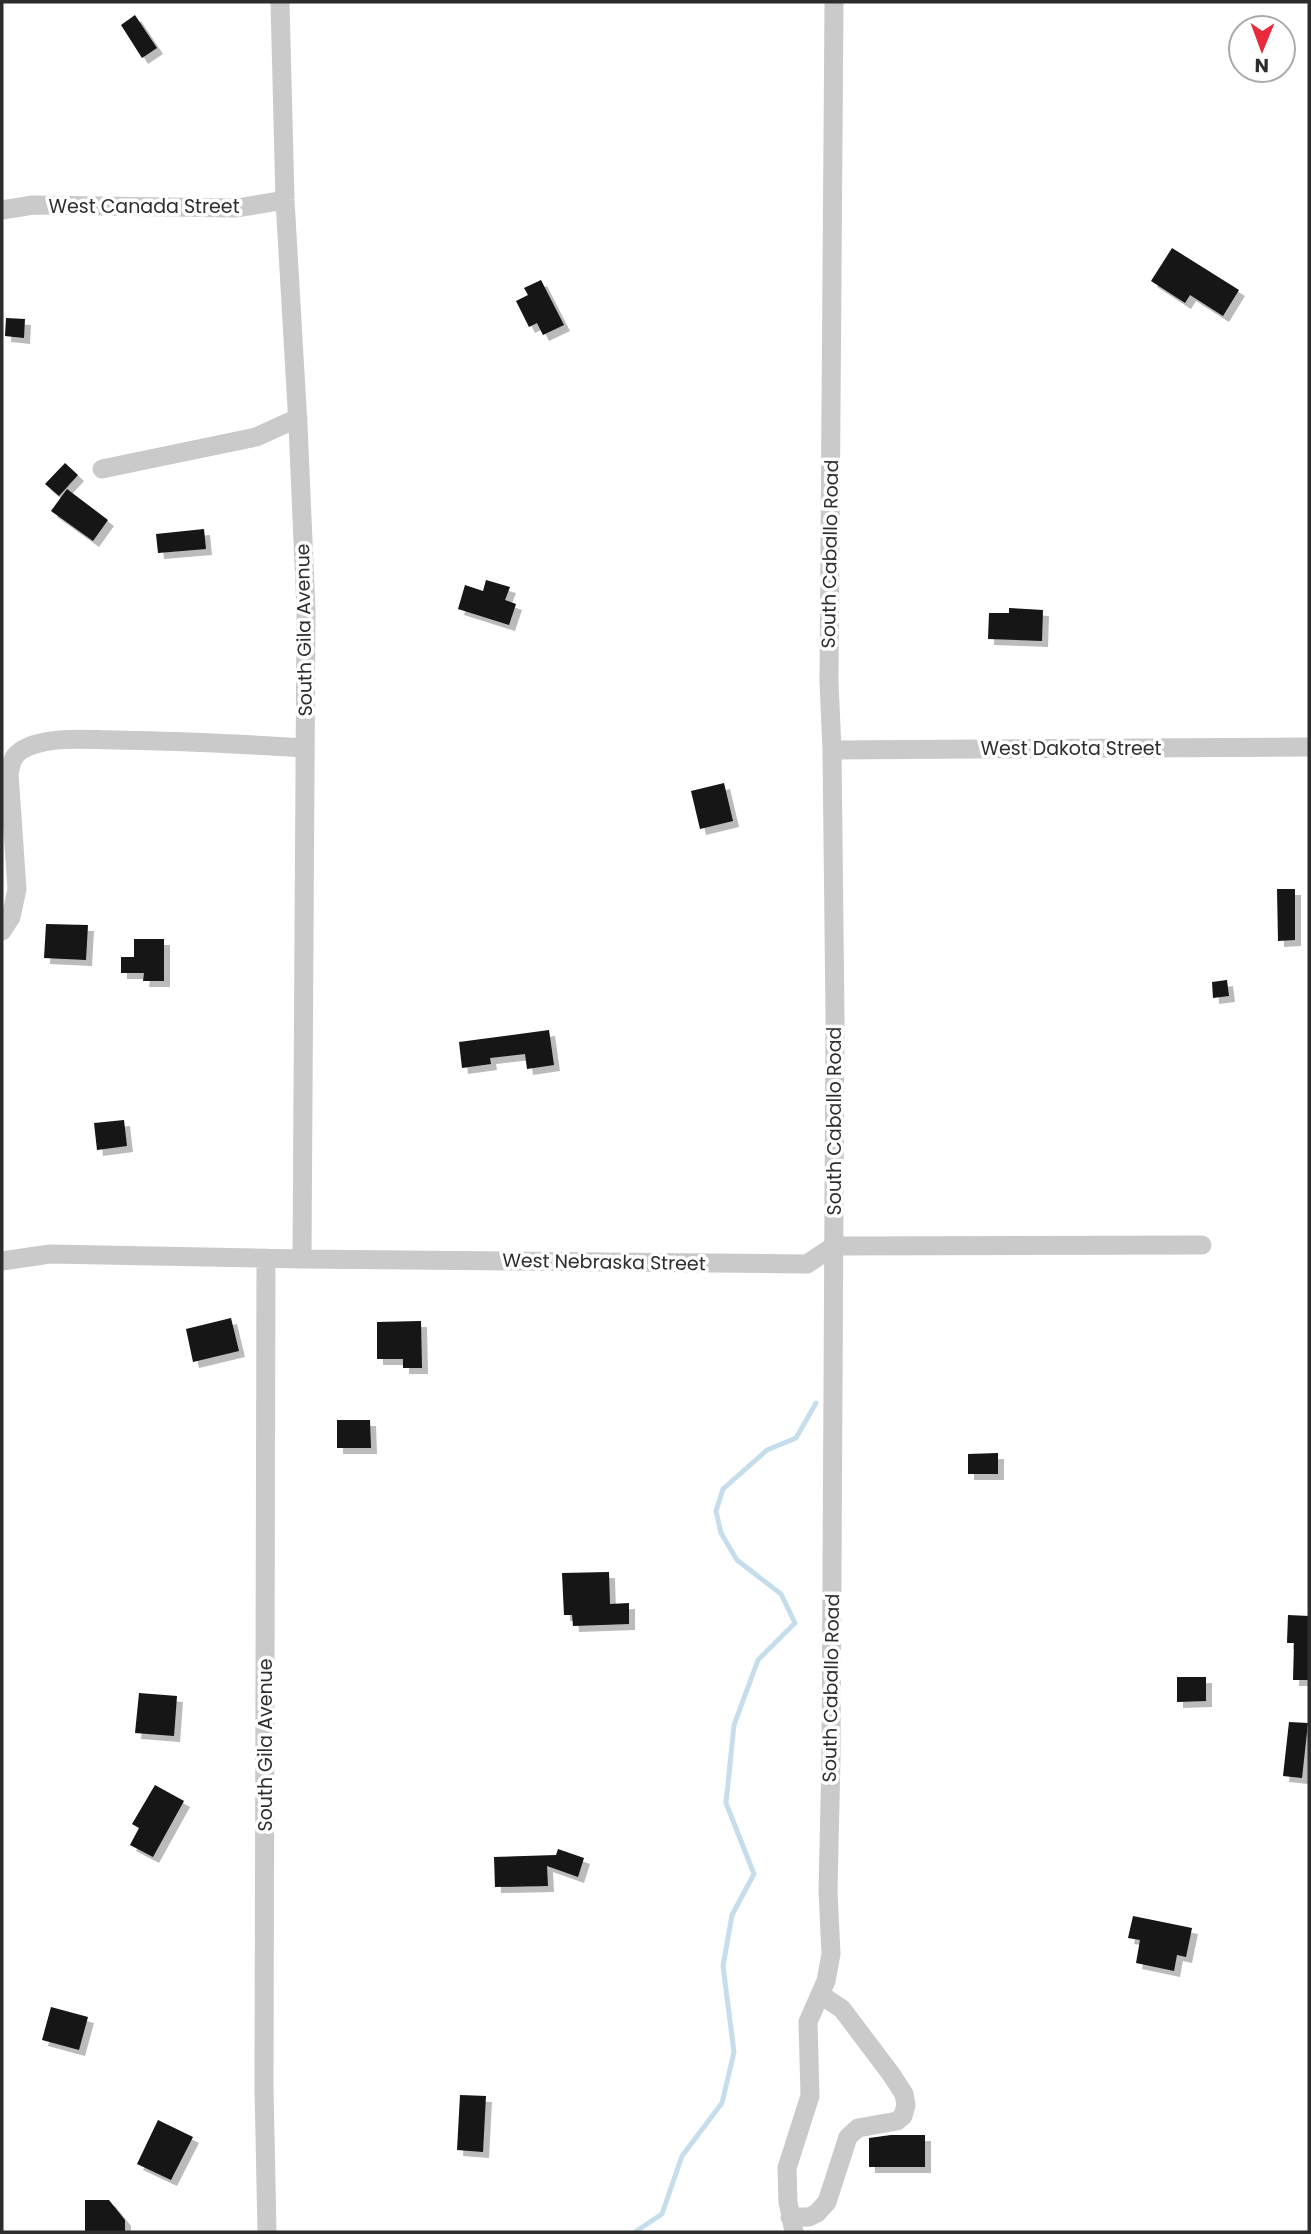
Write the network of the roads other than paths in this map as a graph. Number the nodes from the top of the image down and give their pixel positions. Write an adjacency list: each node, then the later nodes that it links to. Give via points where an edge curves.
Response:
1 (281, 2): 3 (street, South Gila Avenue)
2 (834, 2): 9 (street, South Caballo Road)
3 (285, 200): 4 (street, West Canada Street, via 237,208 33,205); 5 (street, South Gila Avenue)
4 (2, 210)
5 (298, 418): 6 (street, via 256,437); 8 (street, South Gila Avenue, via 306,610)
6 (102, 469)
7 (1309, 747): 9 (street, West Dakota Street)
8 (305, 748): 10 (street, via 86,740 51,741 21,751 12,759 9,774 17,888 11,916); 14 (street, South Gila Avenue)
9 (832, 750): 12 (street, South Caballo Road)
10 (2, 931)
11 (1202, 1245): 12 (street)
12 (834, 1246): 14 (street, West Nebraska Street, via 807,1264); 16 (street, South Caballo Road, via 831,1954)
13 (266, 1258): 14 (street, West Nebraska Street); 15 (street, West Nebraska Street, via 50,1254); 18 (street, South Gila Avenue)
14 (302, 1259)
15 (2, 1261)
16 (821, 1995): 17 (street, South Caballo Road, via 808,2022 810,2096 787,2168); 17 (street, via 842,2009 891,2074 906,2105 904,2116 897,2120 858,2128 848,2137 827,2202 817,2213)
17 (792, 2225)
18 (267, 2232)

